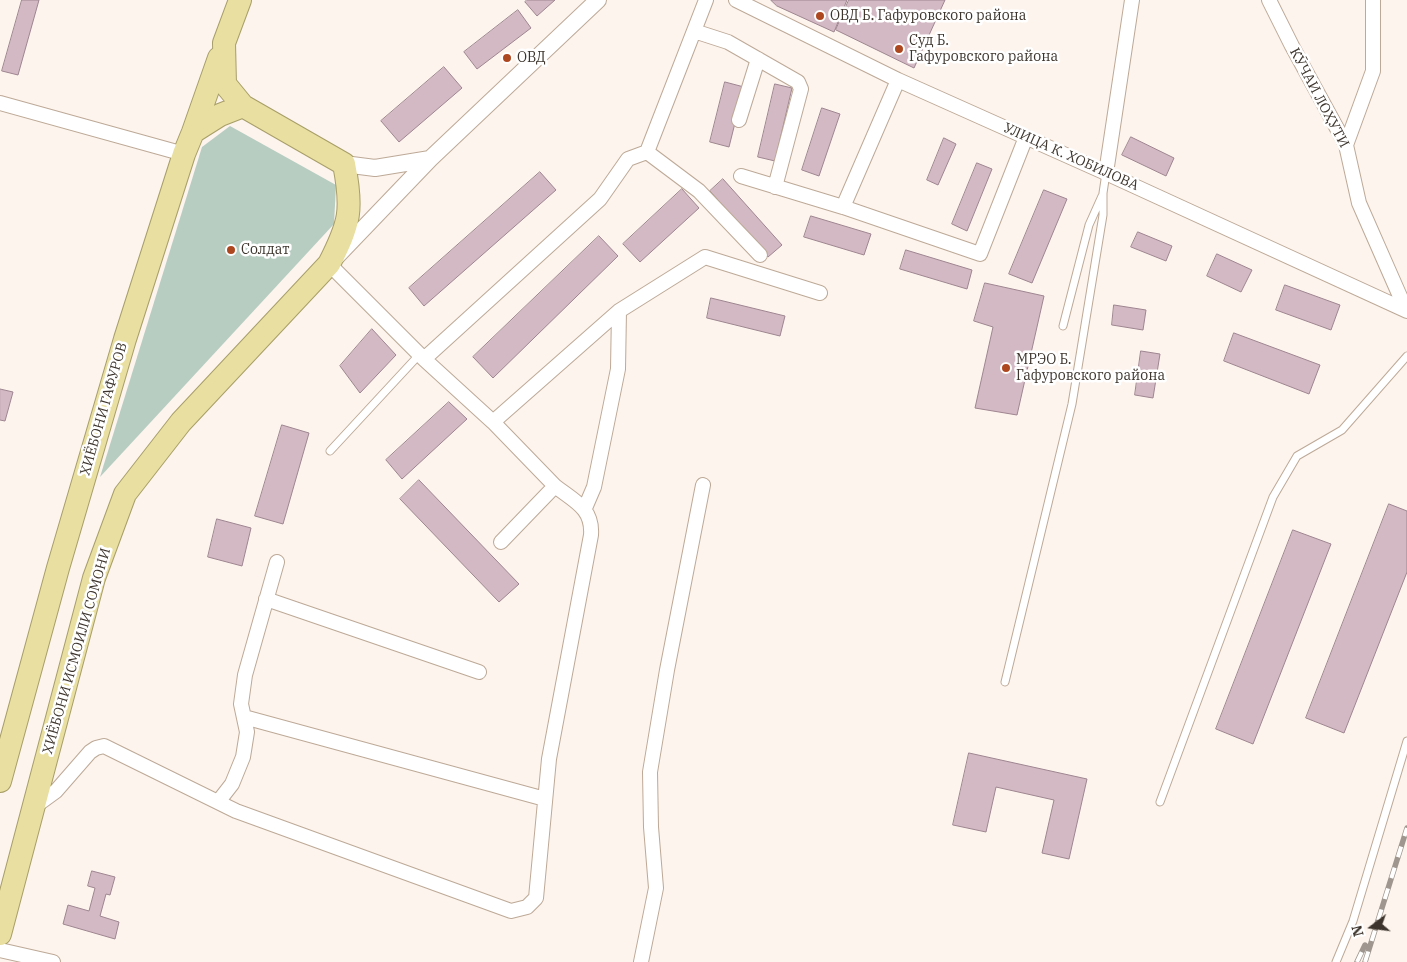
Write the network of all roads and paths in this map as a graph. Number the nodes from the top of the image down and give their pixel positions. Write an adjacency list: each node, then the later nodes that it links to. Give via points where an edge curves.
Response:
1 (240, 0): 9 (highway, ХИЁБОНИ ГАФУРОВ)
2 (598, 0): 20 (street)
3 (706, 0): 8 (street)
4 (736, 0): 11 (street, УЛИЦА К. ХОБИЛОВА)
5 (1132, 0): 22 (street)
6 (1269, 0): 17 (street, КӮЧАИ ЛОҲУТИ)
7 (1373, 0): 17 (street, via 1374,71)
8 (694, 31): 10 (street, via 728,42); 18 (street)
9 (224, 43): 13 (highway, via 225,84); 15 (highway, ХИЁБОНИ ГАФУРОВ)
10 (758, 59): 14 (street); 24 (street, via 792,77 800,89)
11 (898, 80): 16 (street, УЛИЦА К. ХОБИЛОВА); 26 (street)
12 (0, 103): 19 (street)
13 (243, 106): 15 (highway, via 220,115); 21 (highway)
14 (738, 120)
15 (194, 132): 19 (highway, ХИЁБОНИ ГАФУРОВ)
16 (1026, 138): 22 (street, УЛИЦА К. ХОБИЛОВА); 26 (street, via 980,254)
17 (1346, 145): 30 (street, КӮЧАИ ЛОҲУТИ, via 1359,203)
18 (647, 152): 27 (street, via 699,191); 34 (street, via 628,159 600,199)
19 (184, 154): 47 (highway, ХИЁБОНИ ГАФУРОВ, via 60,558)
20 (430, 159): 21 (street, via 375,168); 28 (street)
21 (344, 164): 28 (highway, ХИЁБОНИ ИСМОИЛИ СОМОНИ, via 349,194 347,222)
22 (1106, 173): 25 (lane); 30 (street, УЛИЦА К. ХОБИЛОВА)
23 (741, 176): 24 (street)
24 (775, 187): 26 (street)
25 (1103, 193): 32 (lane, via 1089,224); 44 (lane, via 1072,404)
26 (843, 206)
27 (760, 255)
28 (329, 264): 34 (street); 51 (highway, ХИЁБОНИ ИСМОИЛИ СОМОНИ, via 181,422 125,494 94,578)
29 (820, 293): 31 (street, via 705,257)
30 (1406, 310)
31 (619, 311): 35 (street); 39 (street, via 618,369 594,487)
32 (1063, 326)
33 (1407, 356): 50 (lane, via 1342,430 1297,456 1273,497)
34 (421, 357): 35 (street); 36 (lane)
35 (493, 422): 38 (street)
36 (330, 451)
37 (703, 485): 55 (street, via 650,772 656,888)
38 (555, 486): 39 (street); 40 (street)
39 (585, 508): 48 (street, via 592,524 592,535 549,759)
40 (501, 542)
41 (277, 562): 42 (street)
42 (266, 599): 43 (street); 45 (street, via 245,675 241,704)
43 (479, 672)
44 (1006, 682)
45 (244, 717): 48 (street); 49 (street, via 247,732 243,756 232,784)
46 (1407, 741): 56 (lane, via 1353,921)
47 (0, 781)
48 (545, 799): 49 (street, via 536,898 528,907 512,911)
49 (218, 802): 51 (street, via 104,746 90,752 56,791)
50 (1160, 802)
51 (34, 807): 52 (highway, ХИЁБОНИ ИСМОИЛИ СОМОНИ)
52 (0, 934)
53 (0, 950): 54 (street)
54 (53, 962)
55 (641, 962)
56 (1336, 962)

